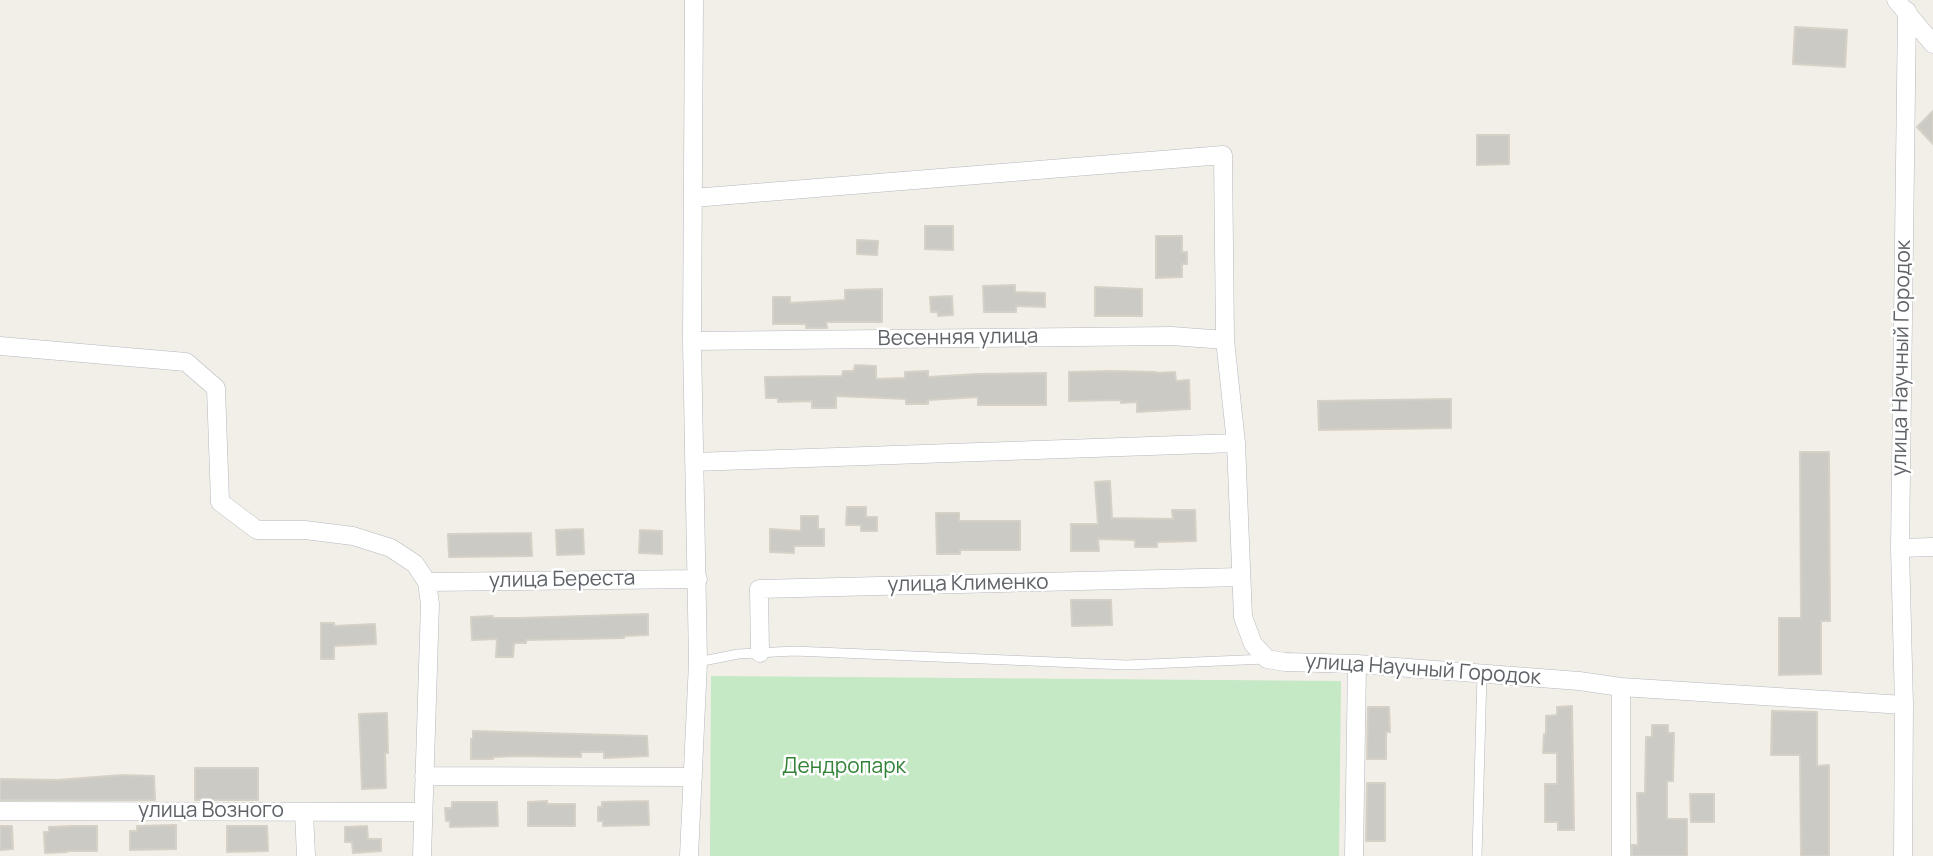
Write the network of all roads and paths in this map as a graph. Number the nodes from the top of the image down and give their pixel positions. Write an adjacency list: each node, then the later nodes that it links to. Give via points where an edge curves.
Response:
1 (694, 0): 4 (street)
2 (1901, 6): 3 (street); 11 (street, улица Научный Городок)
3 (1933, 44)
4 (693, 198): 5 (street, via 1223,155); 6 (street)
5 (1225, 340): 6 (street, Весенняя улица, via 1172,336); 8 (street)
6 (692, 341): 9 (street)
7 (0, 346): 14 (street, via 186,362 216,388 220,502 257,530 353,536 391,548 415,564)
8 (1237, 443): 9 (street); 12 (street)
9 (694, 462): 13 (street)
10 (1933, 547): 11 (street)
11 (1900, 548): 21 (street, улица Научный Городок)
12 (1241, 577): 15 (street, улица Клименко, via 759,589); 16 (street, via 1243,617 1253,644)
13 (698, 579): 14 (street, улица Береста); 17 (street)
14 (427, 582): 22 (street)
15 (760, 653): 16 (lane, via 1126,665); 17 (lane)
16 (1266, 659): 18 (street, улица Научный Городок)
17 (698, 662): 23 (street)
18 (1357, 664): 19 (street, улица Научный Городок); 30 (street)
19 (1482, 674): 20 (street, улица Научный Городок); 31 (lane)
20 (1621, 687): 21 (street, улица Научный Городок); 32 (street)
21 (1904, 705): 33 (street, улица Научный Городок)
22 (424, 776): 23 (street); 26 (street)
23 (693, 777): 29 (street)
24 (0, 811): 25 (street, улица Возного)
25 (304, 812): 26 (street, улица Возного); 27 (street)
26 (423, 812): 28 (street)
27 (306, 856)
28 (422, 856)
29 (689, 856)
30 (1354, 856)
31 (1477, 856)
32 (1621, 856)
33 (1903, 856)

